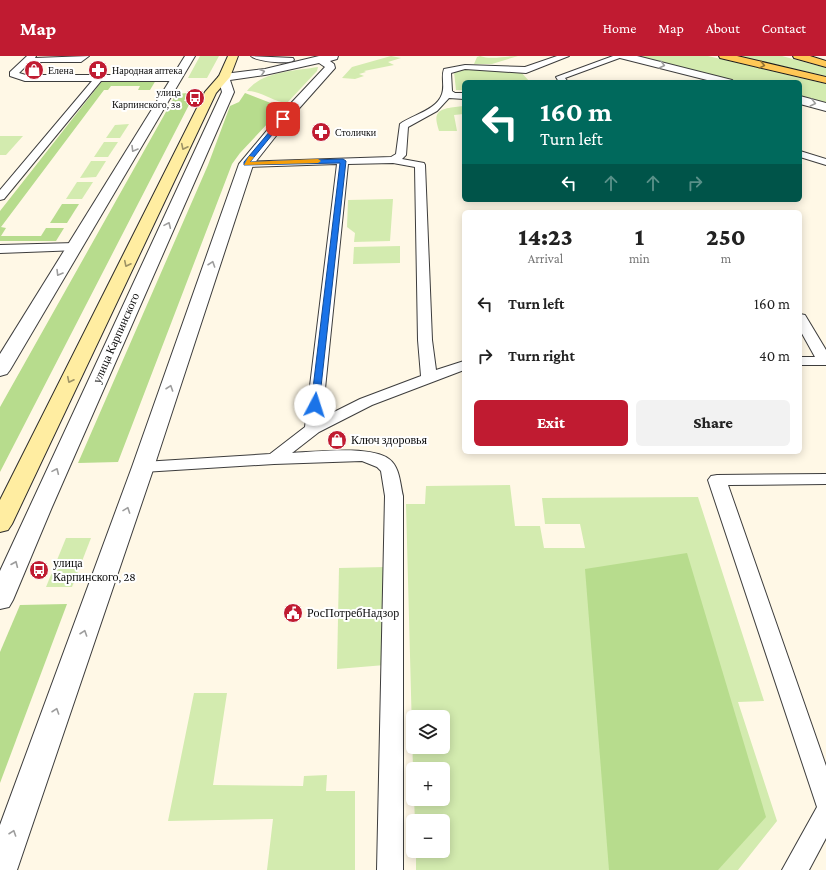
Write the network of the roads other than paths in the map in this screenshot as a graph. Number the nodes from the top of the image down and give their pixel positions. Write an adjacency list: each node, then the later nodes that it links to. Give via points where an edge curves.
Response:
1 (85, 56): 11 (lane, via 81,60)
2 (190, 56): 18 (street)
3 (233, 56): 16 (street, улица Карпинского)
4 (256, 56): 13 (street, via 278,60)
5 (338, 56): 13 (street)
6 (565, 56): 12 (lane)
7 (621, 56): 20 (lane, via 560,76)
8 (624, 56): 21 (street, one-way to 21)
9 (724, 56): 22 (main road, one-way to 22)
10 (798, 56): 14 (main road)
11 (30, 58): 17 (lane, via 13,74 24,78)
12 (554, 58): 15 (lane)
13 (315, 60): 16 (street, one-way to 13, via 248,76); 31 (street, via 328,63 330,68)
14 (826, 64)
15 (526, 70): 19 (lane); 23 (lane, via 465,67 447,71)
16 (224, 77): 45 (street, улица Карпинского, one-way to 45, via 211,92); 46 (street, улица Карпинского, one-way to 16, via 228,92)
17 (100, 78): 18 (lane); 32 (lane)
18 (177, 78): 33 (street, one-way to 33)
19 (533, 78)
20 (563, 80)
21 (720, 80)
22 (826, 80)
23 (447, 92): 24 (lane, via 453,96); 28 (lane, via 437,108 403,126 401,155)
24 (462, 96)
25 (802, 101): 26 (street, one-way to 26)
26 (826, 107)
27 (802, 155): 30 (lane)
28 (393, 160): 29 (lane); 40 (lane, via 420,165 425,340)
29 (343, 161): 31 (lane); 41 (lane)
30 (826, 162)
31 (246, 164): 43 (street, one-way to 31)
32 (0, 197)
33 (75, 247): 34 (lane); 39 (street, one-way to 39)
34 (0, 249)
35 (802, 321): 37 (lane)
36 (802, 361): 37 (lane)
37 (826, 361)
38 (462, 366): 40 (lane)
39 (0, 370)
40 (429, 378): 41 (lane, via 366,402)
41 (313, 429): 42 (lane)
42 (274, 458): 43 (lane); 50 (lane, via 364,456 383,463 391,480 394,496)
43 (143, 467): 49 (street, one-way to 43)
44 (826, 479): 47 (lane, via 717,480)
45 (0, 524)
46 (0, 600)
47 (826, 801)
48 (826, 814): 51 (lane)
49 (0, 870)
50 (390, 870)
51 (795, 870)

